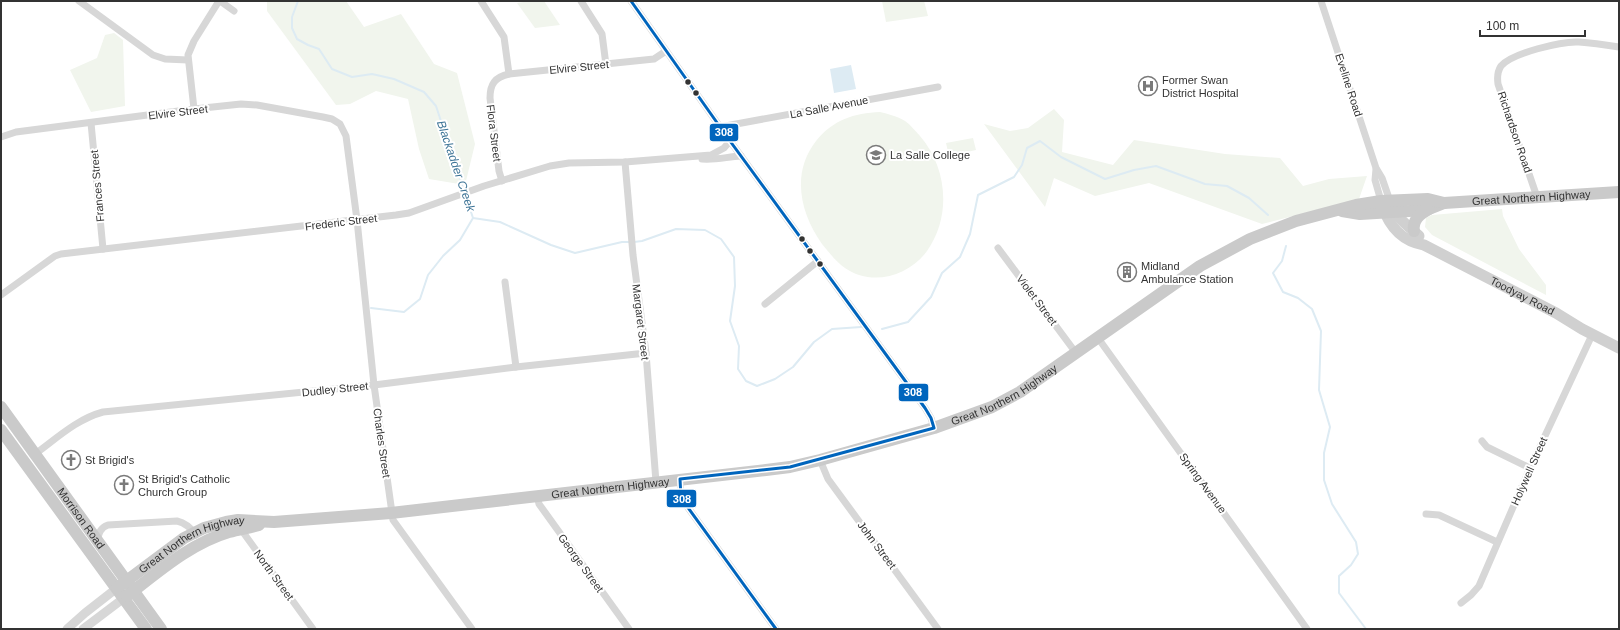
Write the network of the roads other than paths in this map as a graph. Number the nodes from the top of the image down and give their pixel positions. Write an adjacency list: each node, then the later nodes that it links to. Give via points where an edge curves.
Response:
1 (79, 1): 10 (street, via 153,55 165,59)
2 (219, 1): 7 (street); 10 (street, via 189,50)
3 (480, 1): 12 (street, via 504,36)
4 (581, 1): 11 (street, via 602,34)
5 (631, 1): 9 (street)
6 (1321, 1): 28 (street, Eveline Road, via 1376,168 1382,178)
7 (234, 11)
8 (1619, 47): 26 (street, Richardson Road, via 1578,42 1553,45 1514,57 1507,61 1497,74 1498,84)
9 (666, 52): 11 (street, Elvire Street, via 654,59); 17 (street)
10 (188, 60): 15 (street)
11 (606, 65): 12 (street, Elvire Street)
12 (509, 74): 13 (street, Elvire Street, via 501,76)
13 (492, 84): 24 (street, Flora Street, via 491,116)
14 (938, 87): 17 (street, La Salle Avenue)
15 (194, 109): 16 (street, Elvire Street); 18 (street, Elvire Street, via 258,105 332,119 340,124)
16 (91, 123): 19 (street, Elvire Street, via 16,132); 34 (street, Frances Street)
17 (720, 127): 20 (street)
18 (346, 136): 30 (street, Charles Street)
19 (1, 137)
20 (730, 141): 21 (street); 22 (street, Frederic Street, via 724,148 711,155)
21 (741, 156): 22 (street, Frederic Street, via 716,160); 35 (street)
22 (688, 158): 23 (street, Frederic Street)
23 (625, 162): 24 (street, Frederic Street, via 569,163 550,166); 42 (street, Margaret Street, via 633,255)
24 (502, 181): 30 (street, Frederic Street, via 409,213)
25 (1619, 192): 26 (main road, Great Northern Highway)
26 (1538, 197): 27 (main road, Great Northern Highway)
27 (1444, 203): 28 (main road, Great Northern Highway, via 1428,199); 29 (main road, Great Northern Highway)
28 (1387, 207): 29 (main road, Great Northern Highway); 31 (main road, Toodyay Road); 32 (main road, Toodyay Road, via 1387,220 1398,233 1412,243); 40 (main road, Great Northern Highway, via 1360,214 1338,210 1311,216 1240,244 1200,266)
29 (1429, 209): 31 (main road, via 1418,216)
30 (357, 220): 34 (street, Frederic Street); 45 (street, Charles Street)
31 (1414, 231): 32 (main road, Toodyay Road)
32 (1424, 245): 39 (main road, Toodyay Road, via 1556,313)
33 (998, 248): 43 (street, Violet Street)
34 (103, 249): 37 (street, Frederic Street, via 55,256)
35 (818, 260): 38 (street); 47 (street, via 932,418)
36 (504, 282): 44 (street)
37 (1, 295)
38 (765, 304)
39 (1592, 335): 41 (main road, Toodyay Road); 52 (street, Holywell Street)
40 (1098, 338): 43 (main road, Great Northern Highway); 75 (street, Spring Avenue)
41 (1619, 348)
42 (646, 353): 44 (street, Dudley Street); 54 (street, Margaret Street)
43 (1076, 353): 47 (main road, Great Northern Highway, via 1020,392 992,407)
44 (516, 367): 45 (street, Dudley Street)
45 (374, 385): 50 (street, Dudley Street, via 103,412 80,421); 56 (street, Charles Street)
46 (1, 407): 50 (main road, Morrison Road)
47 (934, 428): 51 (main road, Great Northern Highway)
48 (1, 430): 63 (main road, Morrison Road)
49 (1482, 441): 52 (street, via 1487,448)
50 (35, 454): 60 (main road, Morrison Road)
51 (820, 460): 53 (main road, Great Northern Highway, via 790,467); 74 (street, John Street, via 828,479)
52 (1530, 468): 61 (street, Holywell Street)
53 (680, 479): 54 (main road, Great Northern Highway); 73 (street, via 681,498)
54 (656, 482): 55 (main road, Great Northern Highway)
55 (537, 495): 56 (main road, Great Northern Highway); 72 (street, George Street, via 539,504)
56 (391, 513): 58 (main road, Great Northern Highway); 71 (street, Charles Street, via 393,520)
57 (1426, 514): 61 (street, via 1439,515)
58 (240, 525): 59 (main road, Great Northern Highway, via 214,525); 62 (main road, Great Northern Highway); 70 (street, North Street)
59 (194, 533): 60 (street, via 183,522 177,521 108,525 100,531); 62 (street); 63 (main road, Great Northern Highway)
60 (98, 541): 63 (main road, Morrison Road)
61 (1497, 542): 65 (street, Holywell Street, via 1479,586)
62 (201, 544): 64 (main road, Great Northern Highway)
63 (121, 584): 64 (main road, Morrison Road); 66 (street)
64 (129, 595): 67 (street); 68 (main road, Morrison Road); 69 (main road, Morrison Road)
65 (1461, 603)
66 (67, 629)
67 (83, 629)
68 (146, 629)
69 (161, 629)
70 (313, 629)
71 (472, 629)
72 (629, 629)
73 (776, 629)
74 (938, 629)
75 (1307, 629)

